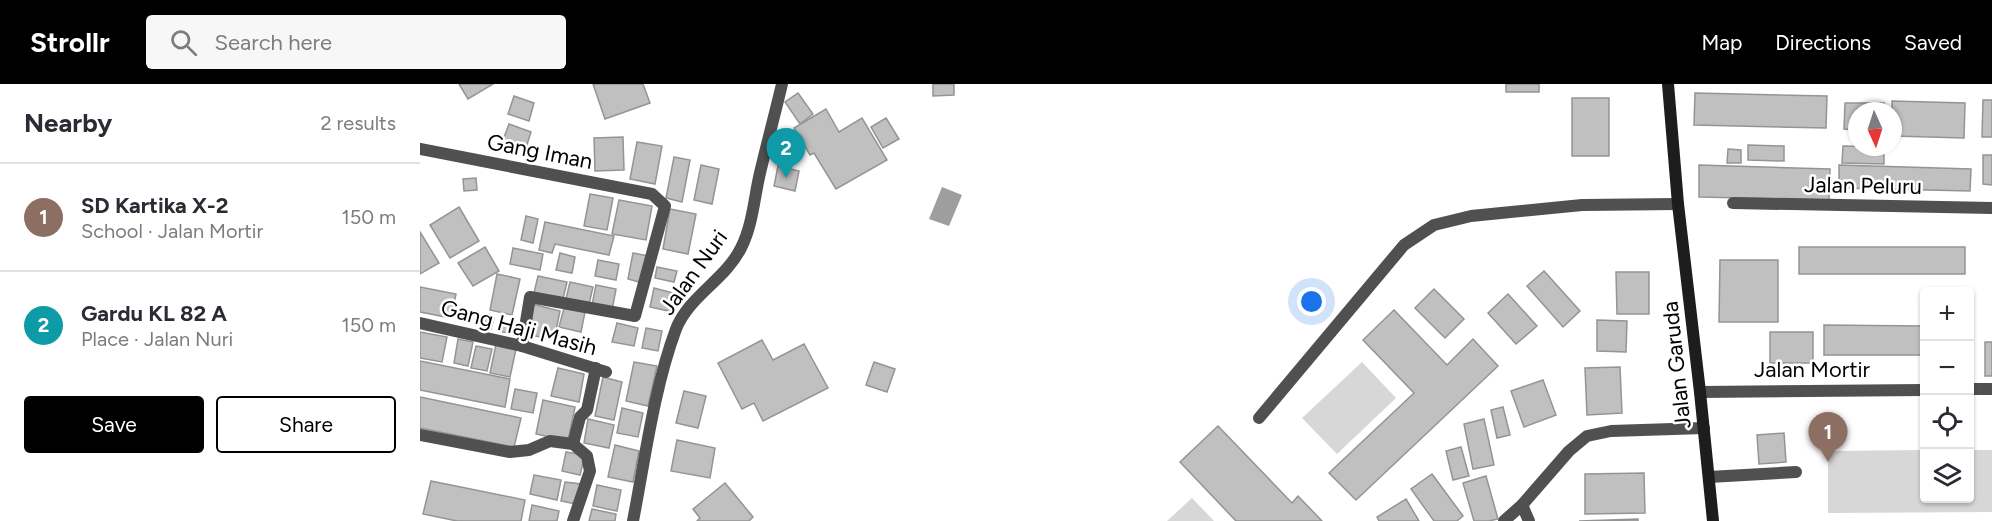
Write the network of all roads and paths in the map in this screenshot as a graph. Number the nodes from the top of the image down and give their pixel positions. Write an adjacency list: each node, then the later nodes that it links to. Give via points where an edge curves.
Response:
1 (782, 84): 21 (street, Jalan Nuri, via 752,219 740,249 725,272 689,307 677,327)
2 (1668, 84): 5 (street, Jalan Garuda)
3 (420, 149): 8 (street, Gang Iman, via 652,194 665,206 635,316 530,297)
4 (1733, 203): 6 (street, Jalan Peluru)
5 (1678, 204): 12 (street, Jalan Garuda); 13 (street, via 1582,204 1471,216 1434,225 1404,245)
6 (1992, 208)
7 (420, 323): 8 (street, Gang Haji Masih)
8 (522, 346): 16 (street, Gang Haji Masih, via 601,370 587,410 580,417)
9 (1992, 389): 11 (street)
10 (1920, 390): 12 (street, Jalan Mortir)
11 (1974, 390)
12 (1700, 392): 14 (street, Jalan Garuda)
13 (1259, 418)
14 (1704, 428): 18 (street, Jalan Garuda); 19 (street, via 1611,431 1587,436)
15 (420, 435): 16 (street, via 510,452 529,450 550,441)
16 (573, 444): 20 (street, via 587,456 590,471)
17 (1796, 472): 18 (street)
18 (1709, 477): 24 (street, Jalan Garuda)
19 (1522, 504): 22 (street); 23 (street)
20 (573, 521)
21 (633, 521)
22 (1504, 521)
23 (1528, 521)
24 (1713, 521)

